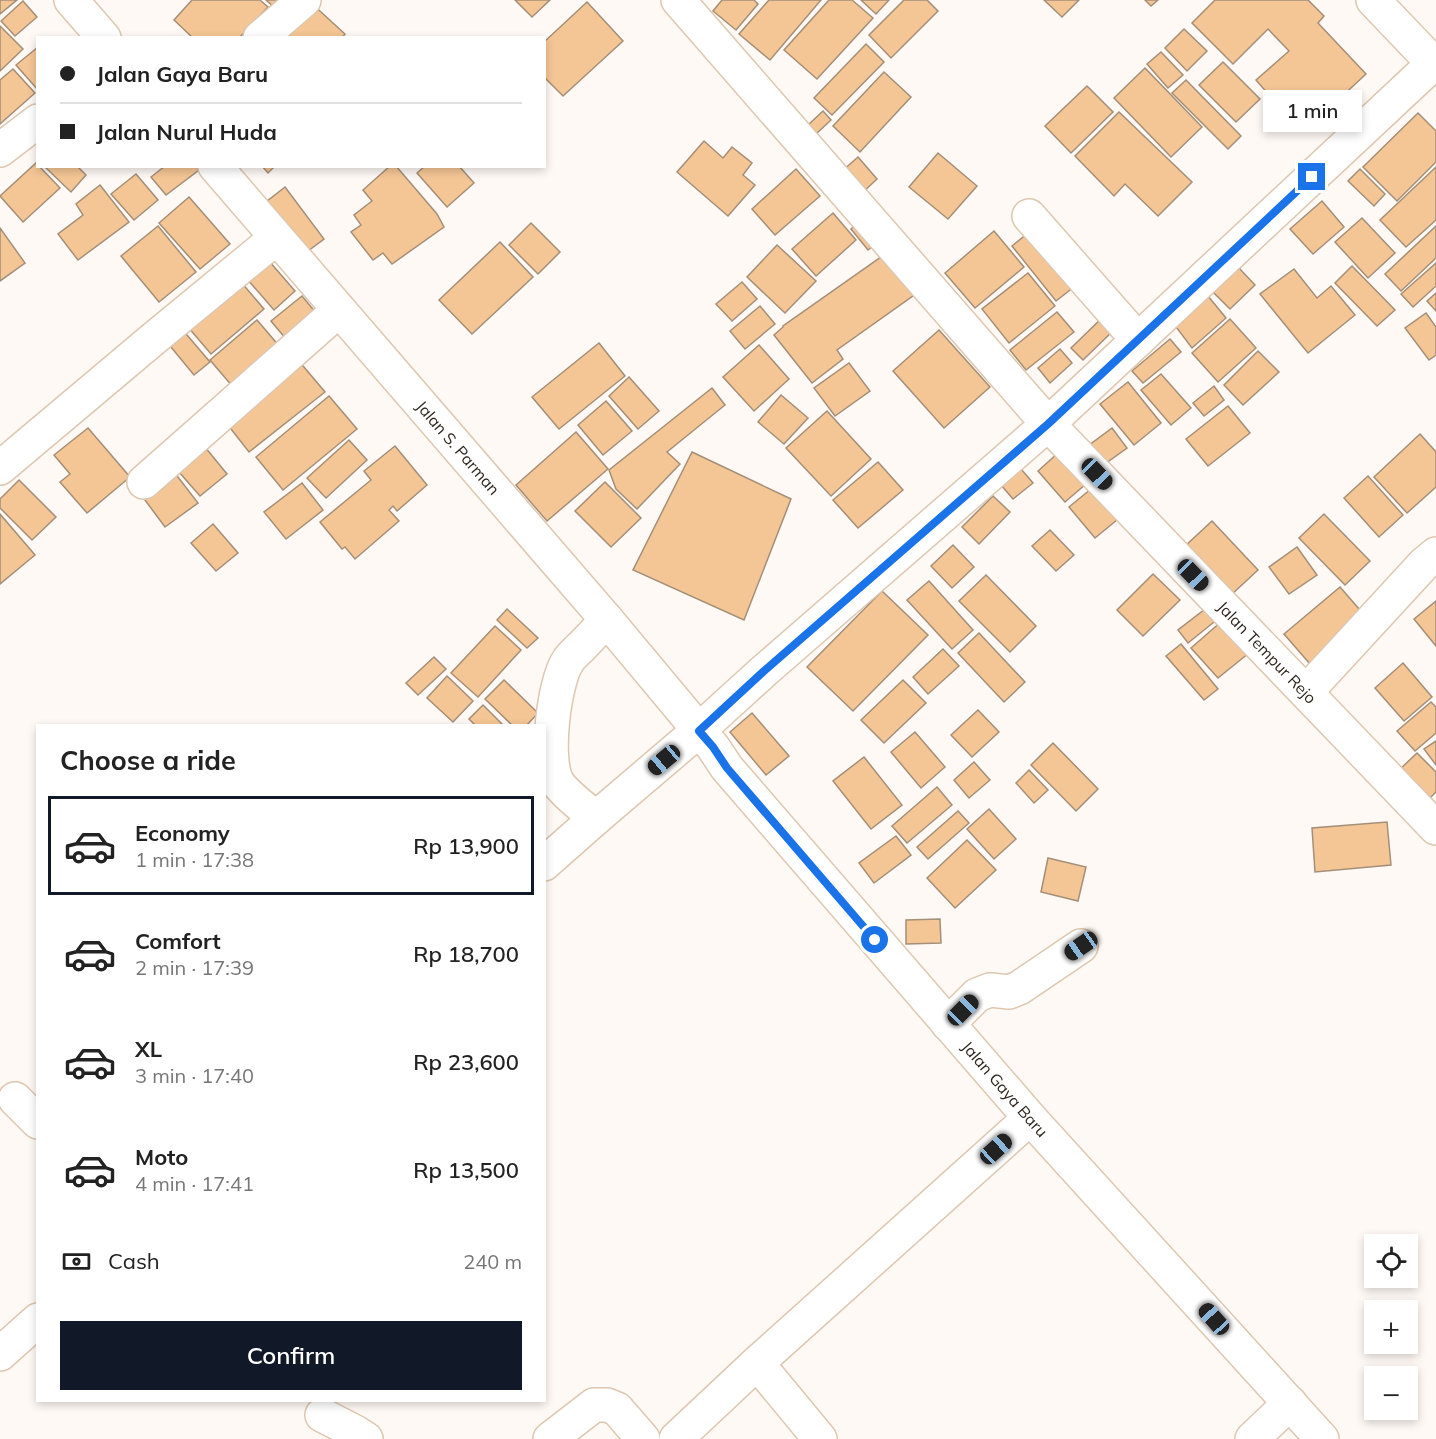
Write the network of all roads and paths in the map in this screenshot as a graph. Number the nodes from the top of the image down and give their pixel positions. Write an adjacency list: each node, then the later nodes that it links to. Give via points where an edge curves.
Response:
1 (71, 0): 5 (street)
2 (304, 0): 6 (street)
3 (678, 0): 15 (street, Jalan Tempur Rejo)
4 (1373, 0): 7 (street)
5 (102, 36)
6 (262, 36)
7 (1435, 64): 14 (street)
8 (36, 123): 9 (street)
9 (0, 150)
10 (217, 168): 12 (street, Jalan S. Parman)
11 (1029, 216): 14 (street)
12 (276, 238): 13 (street, Jalan S. Parman); 16 (street)
13 (339, 310): 17 (street); 19 (street, Jalan S. Parman)
14 (1138, 340): 15 (street)
15 (1048, 424): 20 (street, Jalan Tempur Rejo); 21 (street, via 764,671)
16 (0, 468)
17 (144, 482)
18 (1436, 554): 20 (street)
19 (607, 620): 21 (street, Jalan S. Parman); 22 (street, via 568,661 554,704 552,735 557,782)
20 (1306, 692): 23 (street, Jalan Tempur Rejo)
21 (713, 749): 22 (street); 26 (street, Jalan Gaya Baru)
22 (596, 818): 24 (street)
23 (1436, 828)
24 (546, 862)
25 (1081, 946): 26 (street, via 1019,988 977,995)
26 (948, 1024): 28 (street, Jalan Gaya Baru)
27 (15, 1099): 29 (street)
28 (1030, 1118): 32 (street); 33 (street, Jalan Gaya Baru)
29 (36, 1120)
30 (36, 1322): 31 (street)
31 (0, 1354)
32 (757, 1363): 38 (street); 39 (street)
33 (1290, 1403): 40 (street); 41 (street, Jalan Gaya Baru)
34 (322, 1416): 35 (street)
35 (366, 1439)
36 (550, 1439): 37 (street, via 594,1406 607,1405 617,1409)
37 (643, 1439)
38 (676, 1439)
39 (820, 1439)
40 (1252, 1439)
41 (1322, 1439)

